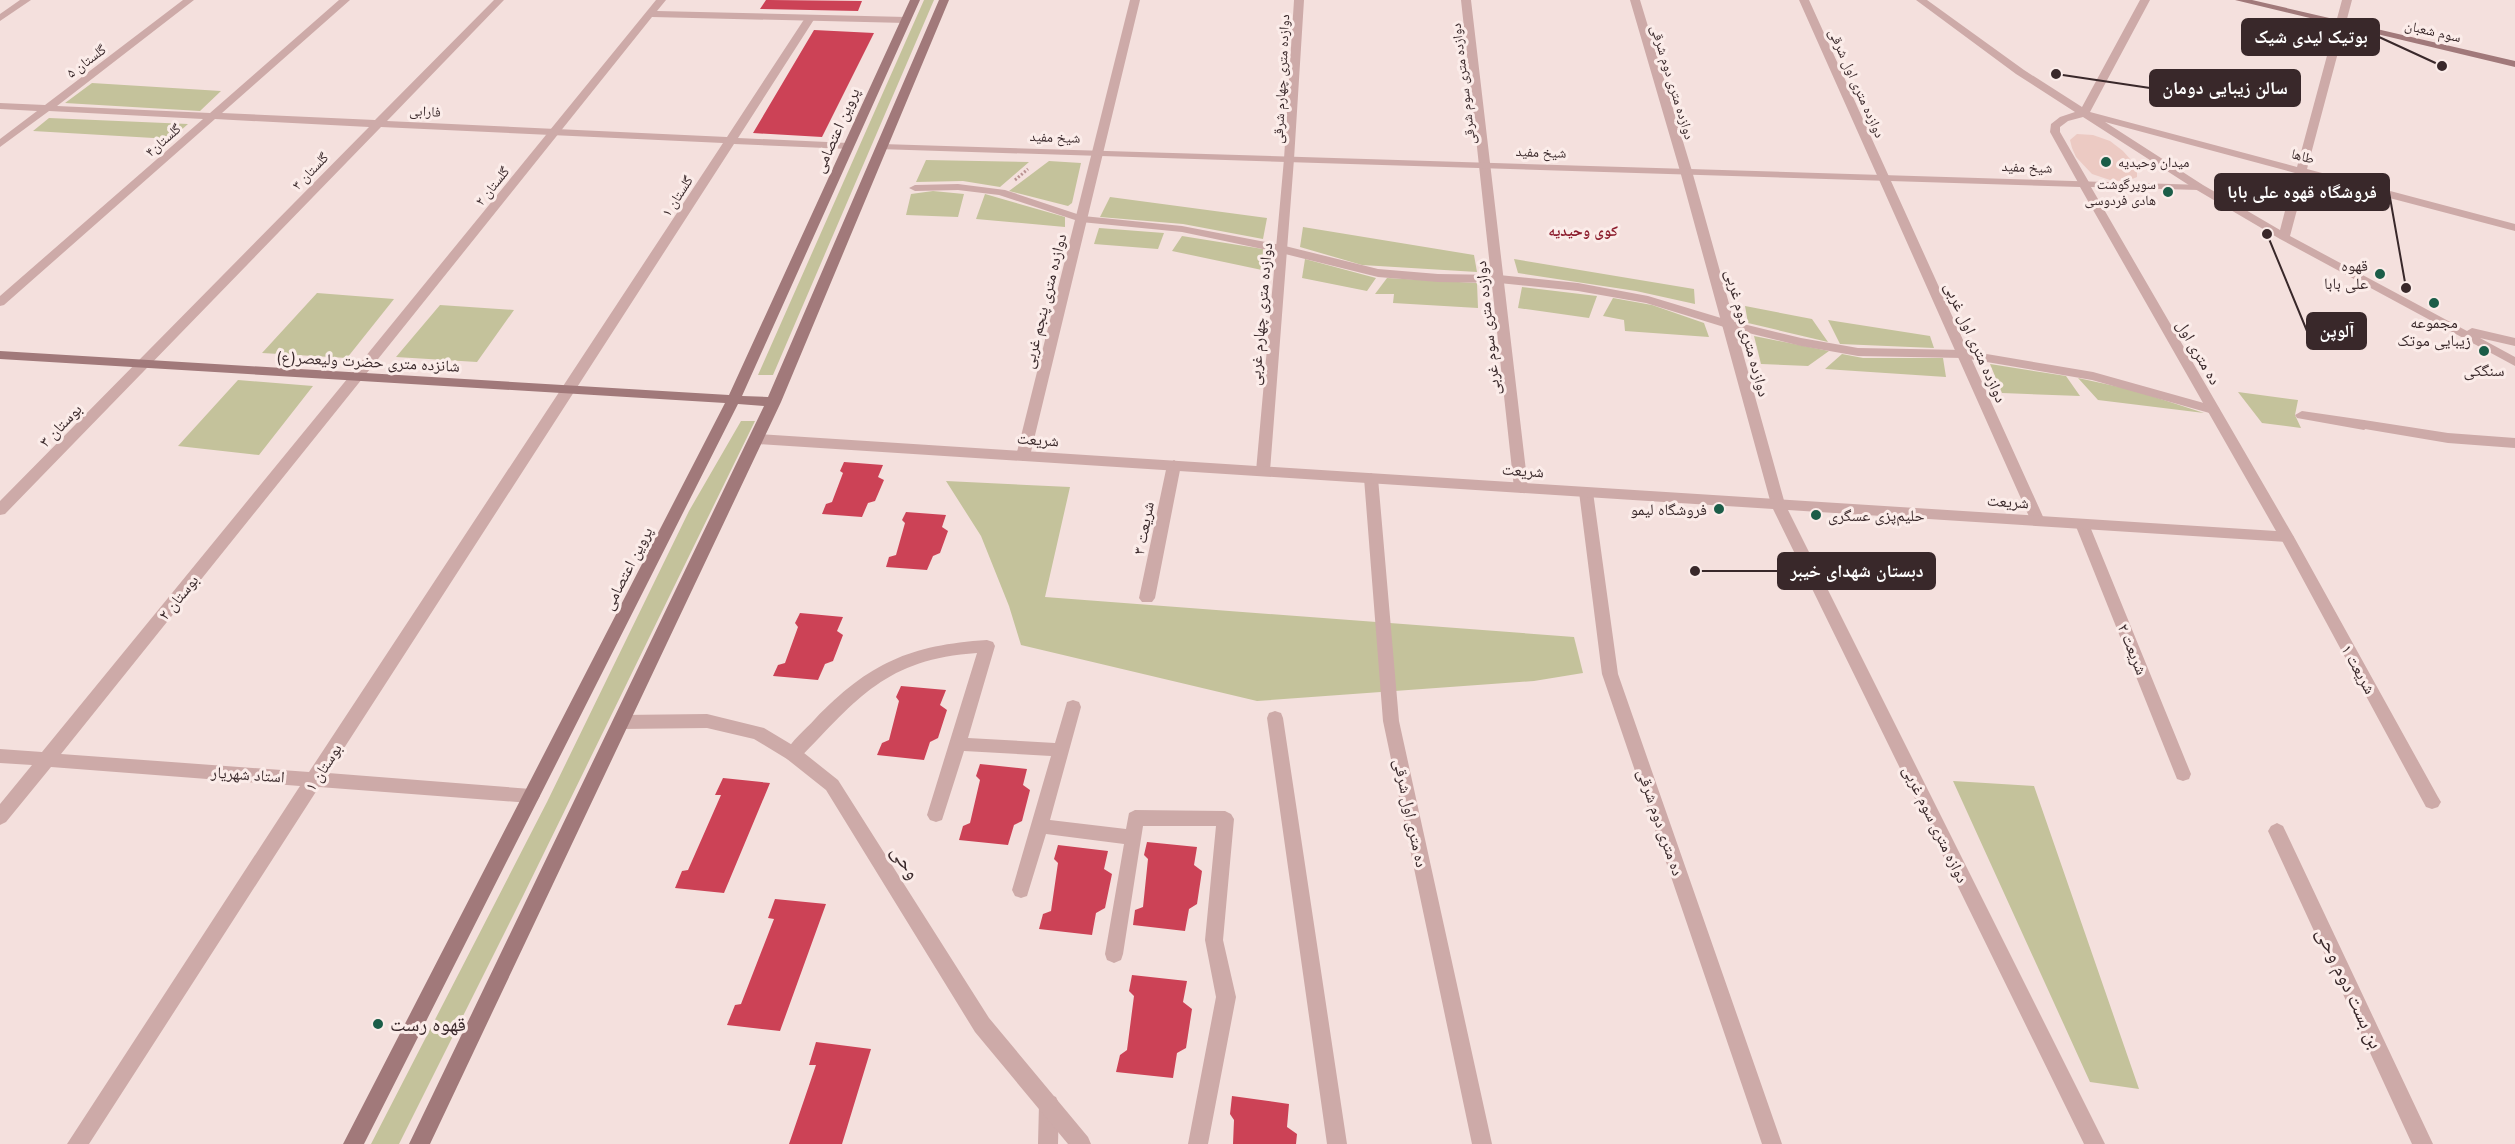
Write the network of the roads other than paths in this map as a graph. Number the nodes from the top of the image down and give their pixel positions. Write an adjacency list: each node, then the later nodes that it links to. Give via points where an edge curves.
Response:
1 (26, 0): 19 (street)
2 (189, 0): 25 (street, گلستان ۵)
3 (345, 0): 27 (street, گلستان۴)
4 (499, 0): 28 (street, گلستان ۳)
5 (661, 0): 18 (street, گلستان ۲)
6 (915, 0): 21 (main road, پروین اعتصامی)
7 (944, 0): 33 (main road)
8 (1135, 0): 34 (street, دوازده متری پنجم غربی)
9 (1299, 0): 35 (street, دوازده متری چهارم شرقی)
10 (1466, 0): 36 (street, دوازده متری سوم شرقی)
11 (1635, 0): 37 (street, دوازده متری دوم شرقی)
12 (1804, 0): 39 (street, دوازده متری اول شرقی)
13 (1914, 0): 17 (street)
14 (2145, 0): 26 (street)
15 (2240, 0): 22 (main road, سوم شعبان)
16 (2347, 0): 22 (street)
17 (1928, 2): 26 (street, via 2020,72)
18 (650, 14): 20 (street); 29 (street, گلستان ۲)
19 (0, 18)
20 (810, 18): 21 (street); 30 (street, گلستان ۱)
21 (906, 20): 32 (main road, پروین اعتصامی)
22 (2341, 24): 23 (main road, سوم شعبان); 38 (street)
23 (2515, 64)
24 (0, 106): 25 (street, فارابی)
25 (47, 108): 27 (street, فارابی); 31 (street, گلستان ۵)
26 (2084, 113): 38 (street, طاها); 40 (street, ده متری اول, via 2064,120 2055,126 2055,132); 41 (street)
27 (212, 116): 28 (street, فارابی); 48 (street, گلستان۴)
28 (378, 124): 29 (street, فارابی); 55 (street, گلستان ۳)
29 (554, 132): 30 (street, فارابی); 56 (street, گلستان ۲)
30 (731, 141): 32 (street, فارابی); 57 (street, گلستان ۱)
31 (0, 144)
32 (849, 146): 58 (main road, پروین اعتصامی)
33 (882, 147): 34 (street, شیخ مفید); 59 (main road)
34 (1097, 153): 35 (street, شیخ مفید); 43 (street, دوازده متری پنجم غربی)
35 (1289, 159): 36 (street, شیخ مفید); 46 (street, دوازده متری چهارم غربی)
36 (1486, 165): 37 (street, شیخ مفید); 47 (street, دوازده متری سوم غربی)
37 (1686, 171): 39 (street, شیخ مفید); 49 (street, دوازده متری دوم غربی)
38 (2302, 171): 44 (street, طاها); 45 (street)
39 (1884, 178): 40 (street, شیخ مفید); 52 (street, دوازده متری اول غربی)
40 (2084, 184): 41 (street, شیخ مفید); 60 (street, ده متری اول)
41 (2199, 187): 45 (street)
42 (915, 188): 43 (street, via 1001,192)
43 (1081, 219): 46 (street, via 1182,229); 64 (street, دوازده متری پنجم غربی)
44 (2515, 228)
45 (2284, 237): 50 (street)
46 (1281, 249): 47 (street, via 1378,273); 66 (street, دوازده متری چهارم غربی)
47 (1498, 279): 49 (street, via 1578,287 1648,300); 68 (street, دوازده متری سوم غربی)
48 (0, 302)
49 (1728, 324): 52 (street, via 1858,352); 70 (street, دوازده متری دوم غربی)
50 (2457, 329): 51 (street); 54 (street)
51 (2515, 342)
52 (1963, 354): 60 (street, via 2093,376); 72 (street, دوازده متری اول غربی)
53 (0, 355): 55 (main road, شانزده متری حضرت ولیعصر(ع))
54 (2515, 362)
55 (143, 364): 56 (main road, شانزده متری حضرت ولیعصر(ع)); 71 (street, بوستان ۳)
56 (357, 376): 57 (main road, شانزده متری حضرت ولیعصر(ع)); 83 (street, بوستان ۲)
57 (569, 389): 58 (main road, شانزده متری حضرت ولیعصر(ع)); 85 (street, بوستان ۱)
58 (734, 399): 59 (main road, شانزده متری حضرت ولیعصر(ع)); 86 (main road, پروین اعتصامی)
59 (774, 402): 62 (main road)
60 (2213, 410): 74 (street, ده متری اول)
61 (2302, 415): 63 (street, via 2448,438)
62 (757, 439): 64 (street, شریعت); 78 (main road)
63 (2515, 443)
64 (1023, 456): 65 (street, شریعت)
65 (1174, 465): 66 (street, شریعت); 75 (street, شریعت ۳)
66 (1263, 471): 67 (street, شریعت)
67 (1371, 478): 68 (street, شریعت); 103 (street, ده متری اول شرقی, via 1391,721)
68 (1521, 488): 69 (street, شریعت)
69 (1586, 492): 70 (street, شریعت); 104 (street, ده متری دوم شرقی, via 1611,674)
70 (1778, 504): 72 (street, شریعت); 105 (street, دوازه متری سوم غربی)
71 (0, 510)
72 (2038, 520): 73 (street, شریعت)
73 (2082, 524): 74 (street, شریعت); 84 (street, شریعت ۲)
74 (2287, 537): 87 (street, شریعت ۱)
75 (1147, 598)
76 (1073, 707): 80 (street)
77 (1275, 718): 102 (street)
78 (621, 722): 81 (street, وحی, via 707,721 758,733); 98 (main road)
79 (958, 744): 80 (street); 81 (street, via 987,645 914,658 873,677); 88 (street)
80 (1061, 750): 90 (street)
81 (793, 754): 95 (street, وحی, via 832,785 982,1025)
82 (0, 756): 83 (street, استاد شهریار)
83 (47, 759): 85 (street, استاد شهریار); 89 (street, بوستان ۲)
84 (2183, 774)
85 (315, 779): 86 (street, استاد شهریار); 96 (street, بوستان ۱)
86 (531, 796): 97 (main road, پروین اعتصامی)
87 (2432, 802)
88 (936, 816)
89 (0, 817)
90 (1039, 826): 92 (street); 93 (street)
91 (2277, 831): 106 (street, بن بست دوم وحی)
92 (1134, 838): 94 (street); 101 (street, via 1135,818 1225,819 1214,940 1226,997)
93 (1021, 890)
94 (1114, 954)
95 (1049, 1104): 99 (street); 100 (street, وحی)
96 (77, 1144)
97 (353, 1144)
98 (418, 1144)
99 (1048, 1144)
100 (1081, 1144)
101 (1198, 1144)
102 (1337, 1144)
103 (1482, 1144)
104 (1772, 1144)
105 (2095, 1144)
106 (2422, 1144)

